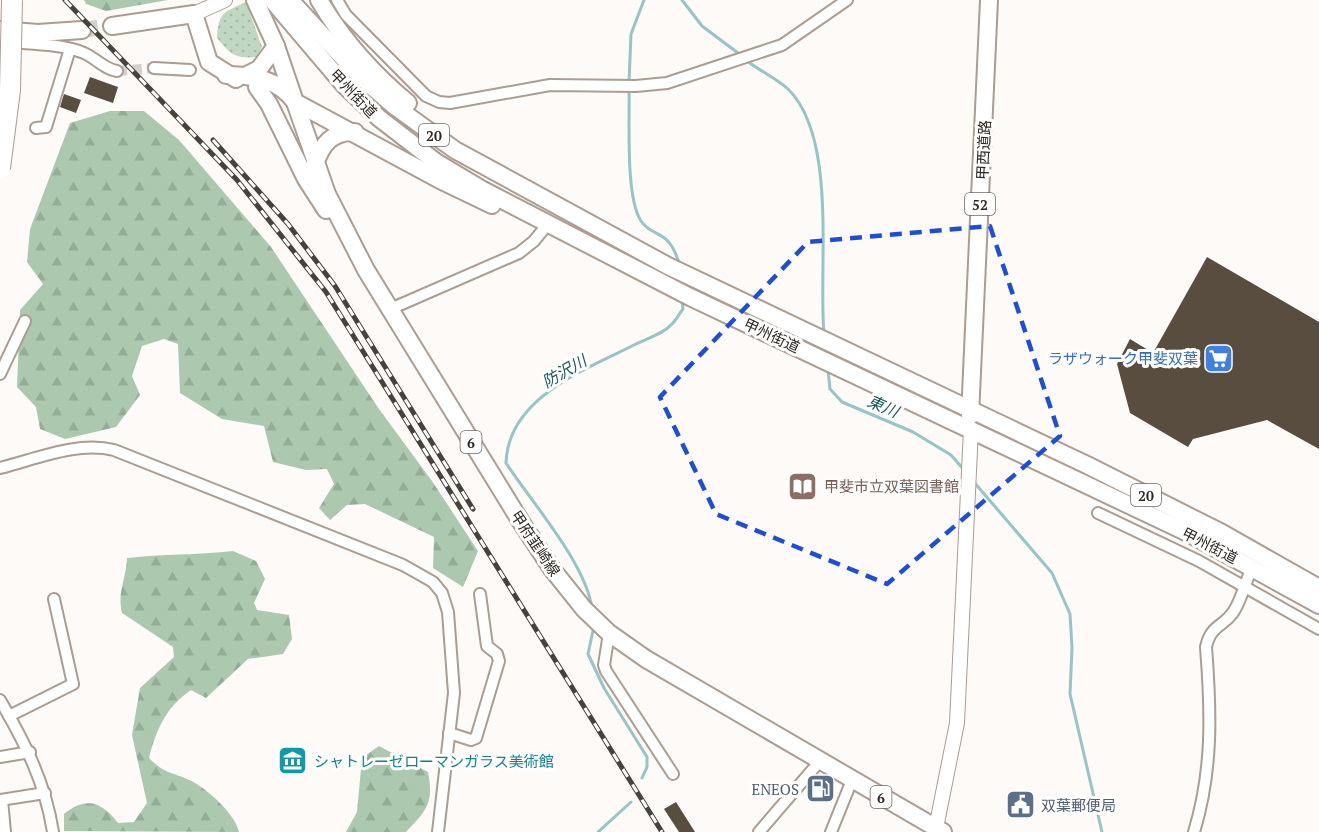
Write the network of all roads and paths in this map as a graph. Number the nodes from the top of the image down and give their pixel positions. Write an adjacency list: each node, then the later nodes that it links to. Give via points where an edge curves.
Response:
1 (12, 0): 25 (highway, bridge, via 10,90)
2 (225, 0): 10 (street)
3 (255, 0): 15 (main road, 甲府韮崎線)
4 (272, 0): 26 (main road, 甲州街道 / 20, via 345,86 379,118 436,162)
5 (290, 0): 27 (main road, 甲州街道 / 20, via 360,76 393,105 455,150)
6 (319, 0): 27 (main road, via 372,70 425,117)
7 (337, 0): 8 (street, via 346,15 426,96 457,103 550,85 667,83 782,45)
8 (848, 0)
9 (988, 0): 32 (main road, 甲西道路 / 52)
10 (194, 14): 11 (main road); 20 (main road, via 209,62 226,75)
11 (112, 26)
12 (0, 30): 13 (main road)
13 (82, 30)
14 (0, 41): 16 (street)
15 (276, 46): 20 (main road); 21 (main road, 甲府韮崎線)
16 (70, 49): 19 (street); 22 (street, via 46,128)
17 (154, 68): 18 (street)
18 (189, 70)
19 (117, 71)
20 (252, 81): 21 (main road); 28 (main road, via 306,179)
21 (295, 102): 23 (main road); 24 (main road, 甲府韮崎線 / 6)
22 (36, 128)
23 (355, 132): 24 (main road, via 335,134 326,142); 26 (main road, via 478,200)
24 (315, 164): 28 (main road, 甲府韮崎線 / 6)
25 (0, 168)
26 (546, 225): 29 (street, via 519,253); 33 (main road, 甲州街道 / 20)
27 (605, 232): 32 (main road, 甲州街道 / 20, via 688,276)
28 (366, 270): 29 (main road, 甲府韮崎線 / 6)
29 (388, 310): 44 (main road, 甲府韮崎線 / 6, via 552,570)
30 (25, 321): 31 (street)
31 (0, 374)
32 (970, 408): 33 (main road, 52); 36 (main road, 甲州街道 / 20)
33 (971, 429): 37 (main road, 甲州街道 / 20); 56 (street, via 957,723)
34 (0, 468): 48 (street, via 78,448 114,450 403,565 433,582 442,593 448,612 454,693)
35 (1098, 513): 39 (street, via 1199,561)
36 (1222, 533): 38 (main road, 20, via 1262,547); 40 (main road, 甲州街道 / 20)
37 (1252, 567): 39 (street); 43 (main road, 甲州街道 / 20)
38 (1319, 577)
39 (1244, 588): 45 (street); 62 (street, via 1233,613 1208,636 1210,751 1207,784)
40 (1319, 588)
41 (480, 594): 48 (street, via 487,646 500,661 476,738)
42 (54, 599): 47 (street, via 73,684)
43 (1319, 606)
44 (605, 629): 51 (main road, 甲府韮崎線 / 6, via 646,659); 52 (street, via 606,671)
45 (1319, 629)
46 (0, 700): 47 (street)
47 (9, 716): 49 (street)
48 (449, 733): 59 (street)
49 (30, 752): 50 (street); 54 (street)
50 (0, 757)
51 (820, 761): 53 (main road, 甲府韮崎線 / 6); 60 (street)
52 (673, 774)
53 (852, 780): 56 (main road, 甲府韮崎線 / 6); 61 (street)
54 (45, 793): 55 (street); 58 (street)
55 (1, 800): 57 (street)
56 (937, 831)
57 (5, 832)
58 (53, 832)
59 (438, 832)
60 (759, 832)
61 (831, 832)
62 (1194, 832)

